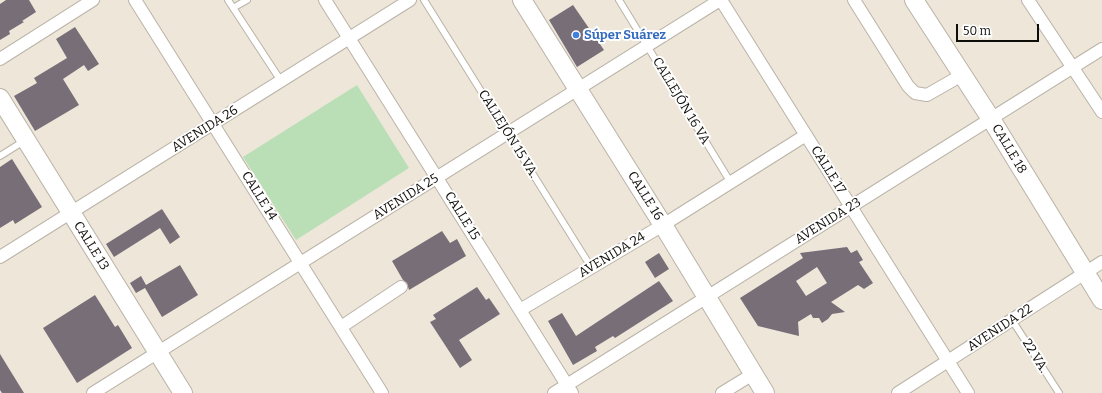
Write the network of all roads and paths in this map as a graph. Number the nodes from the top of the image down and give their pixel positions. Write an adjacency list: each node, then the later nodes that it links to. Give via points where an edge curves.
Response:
1 (93, 0): 18 (street)
2 (135, 0): 26 (street, CALLE 14)
3 (228, 0): 14 (lane)
4 (247, 0): 14 (lane)
5 (325, 0): 15 (street, CALLE 15)
6 (410, 0): 15 (street, AVENIDA 26)
7 (424, 0): 27 (lane, CALLEJÓN 15 VA.)
8 (522, 0): 22 (street, CALLE 16)
9 (619, 0): 16 (lane, CALLEJÓN 16 VA)
10 (721, 0): 16 (street, AVENIDA 25); 28 (street, CALLE 17)
11 (854, 0): 20 (street, via 908,86 915,93 927,95)
12 (914, 0): 20 (street, CALLE 18)
13 (1028, 0): 19 (street)
14 (233, 8): 21 (lane)
15 (348, 39): 21 (street, AVENIDA 26); 31 (street, CALLE 15)
16 (647, 45): 22 (street, AVENIDA 25); 32 (lane, CALLEJÓN 16 VA)
17 (1102, 49): 19 (street, AVENIDA 23)
18 (0, 59)
19 (1074, 66): 24 (street); 25 (street, AVENIDA 23)
20 (962, 75): 25 (street, CALLE 18)
21 (281, 81): 26 (street, AVENIDA 26)
22 (578, 89): 27 (street, AVENIDA 25); 35 (street, CALLE 16)
23 (0, 98): 29 (street, CALLE 13)
24 (1102, 112)
25 (991, 119): 33 (street, AVENIDA 23); 40 (street, CALLE 18)
26 (213, 124): 34 (street, AVENIDA 26); 38 (street, CALLE 14)
27 (508, 133): 31 (street, AVENIDA 25); 39 (lane, CALLEJÓN 15 VA.)
28 (806, 135): 32 (street, AVENIDA 24); 33 (street, CALLE 17)
29 (25, 140): 30 (lane); 34 (street, CALLE 13)
30 (0, 156)
31 (437, 177): 38 (street, AVENIDA 25); 44 (street, CALLE 15)
32 (731, 183): 35 (street, AVENIDA 24)
33 (851, 206): 42 (street, AVENIDA 23); 48 (street, CALLE 17)
34 (71, 213): 36 (street, AVENIDA 26); 47 (street, CALLE 13)
35 (663, 225): 39 (street, AVENIDA 24); 42 (street, CALLE 16)
36 (0, 257)
37 (1102, 262): 40 (street, AVENIDA 22)
38 (300, 263): 46 (street, CALLE 14); 47 (street, AVENIDA 25)
39 (591, 267): 44 (street, AVENIDA 24)
40 (1085, 273): 43 (street, CALLE 18); 45 (street, AVENIDA 22)
41 (401, 287): 46 (street)
42 (707, 297): 49 (street, CALLE 16); 50 (street, AVENIDA 23)
43 (1102, 300)
44 (520, 310): 50 (street, CALLE 15)
45 (1012, 320): 48 (street, AVENIDA 22); 59 (lane, 22 VA.)
46 (341, 326): 53 (street, CALLE 14)
47 (158, 352): 51 (street, AVENIDA 25); 52 (street, CALLE 13)
48 (948, 361): 57 (street, AVENIDA 22); 58 (street, CALLE 17)
49 (754, 374): 55 (street); 56 (street, CALLE 16)
50 (569, 389): 54 (street, AVENIDA 23)
51 (93, 393)
52 (184, 393)
53 (382, 393)
54 (554, 393)
55 (722, 393)
56 (765, 393)
57 (898, 393)
58 (968, 393)
59 (1059, 393)

